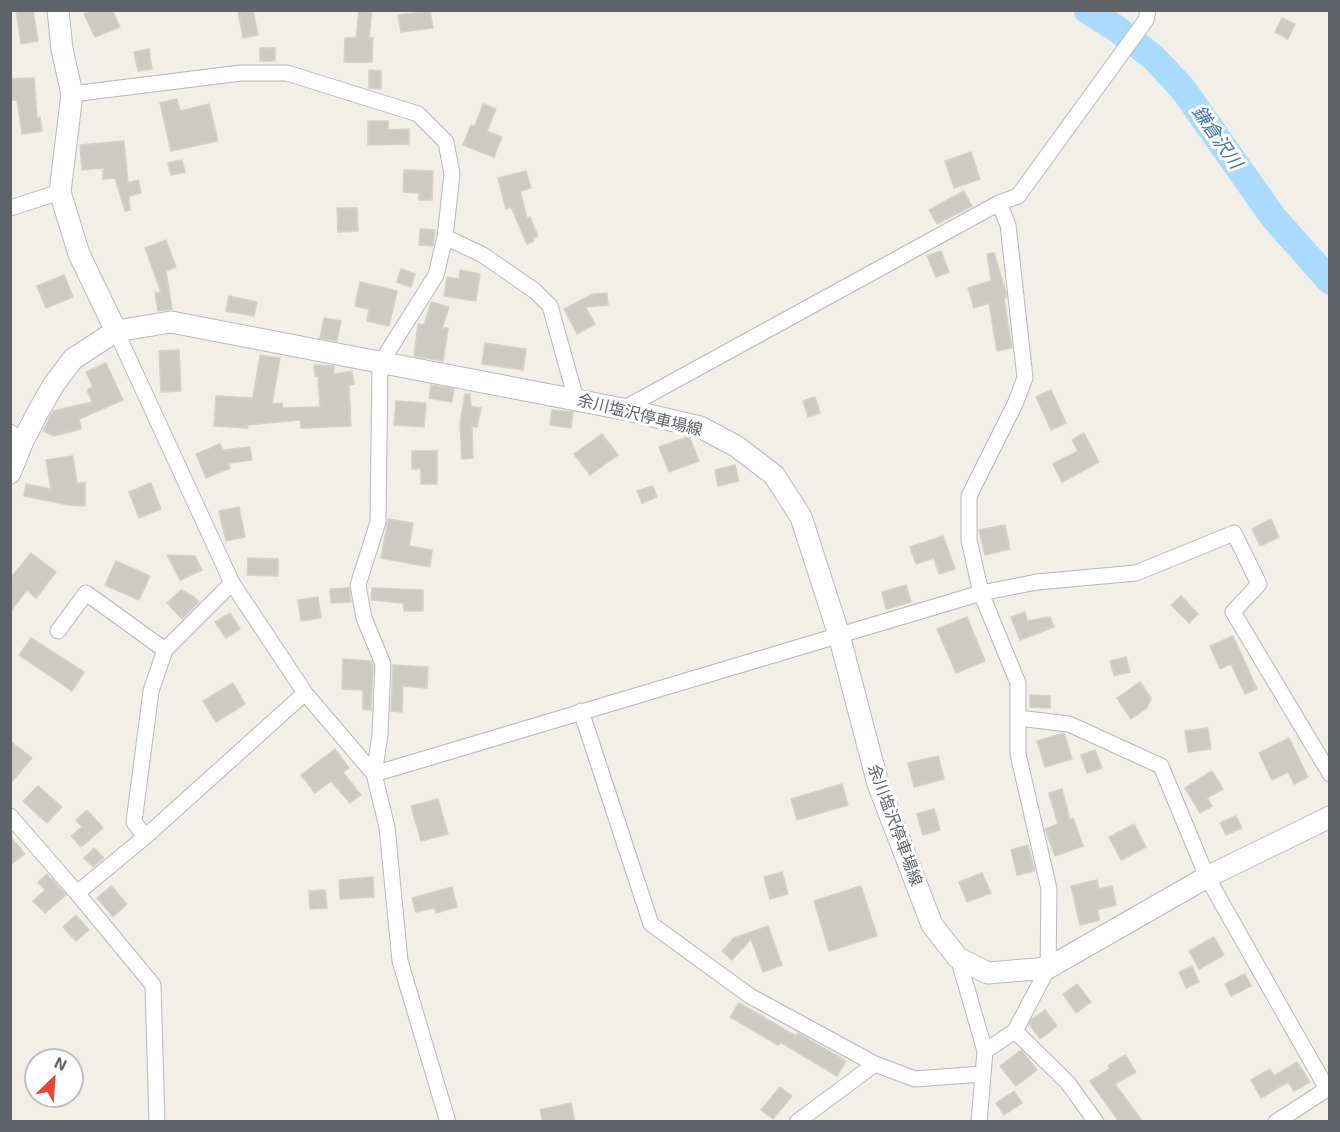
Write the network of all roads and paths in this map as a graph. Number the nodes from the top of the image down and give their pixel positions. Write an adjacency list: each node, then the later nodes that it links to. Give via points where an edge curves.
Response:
1 (57, 10): 3 (main road)
2 (1147, 15): 5 (street, via 1018,196)
3 (72, 94): 4 (main road); 7 (street, via 241,73 287,73 418,114 446,142 452,174)
4 (60, 192): 6 (street); 8 (main road, via 79,254)
5 (999, 203): 11 (street); 15 (street, via 1008,225 1025,378 969,496 969,540)
6 (10, 208)
7 (445, 237): 9 (street, via 436,276); 10 (street, via 483,255 550,306)
8 (116, 331): 9 (main road, 余川塩沢停車場線, via 171,322); 12 (main road, via 73,358); 14 (street)
9 (380, 363): 10 (main road, 余川塩沢停車場線); 22 (street, via 378,522 358,585 364,618 383,664)
10 (576, 399): 11 (main road, 余川塩沢停車場線)
11 (623, 409): 17 (main road, 余川塩沢停車場線, via 700,427 736,446 774,475 801,517)
12 (17, 436): 13 (main road)
13 (10, 473)
14 (232, 583): 18 (street); 19 (street)
15 (981, 593): 17 (street); 21 (street, via 1018,683); 23 (street, via 1037,582 1137,573 1234,532 1258,584 1233,612)
16 (58, 631): 18 (street, via 86,593)
17 (839, 635): 20 (street); 29 (main road, 余川塩沢停車場線, via 878,784 932,925)
18 (165, 650): 26 (street, via 151,691 134,822)
19 (305, 693): 22 (street); 26 (street)
20 (581, 711): 22 (street); 33 (street, via 651,924 750,996)
21 (1018, 718): 27 (street, via 1069,724 1161,766); 30 (street, via 1018,754 1049,889)
22 (374, 774): 36 (street, via 387,827 400,961)
23 (1329, 774)
24 (10, 816): 28 (street)
25 (1329, 817): 27 (main road, 余川塩沢停車場線)
26 (145, 837): 28 (street)
27 (1207, 877): 30 (main road, 余川塩沢停車場線); 40 (street, via 1327,1089)
28 (77, 893): 35 (street, via 153,985)
29 (958, 958): 30 (main road, 余川塩沢停車場線, via 988,973); 32 (street)
30 (1048, 968): 31 (street)
31 (1015, 1030): 32 (street); 39 (street, via 1068,1083)
32 (985, 1051): 34 (street)
33 (875, 1064): 34 (street, via 915,1079); 37 (street)
34 (982, 1074): 38 (street)
35 (158, 1122)
36 (448, 1122)
37 (797, 1122)
38 (979, 1122)
39 (1096, 1122)
40 (1276, 1122)

